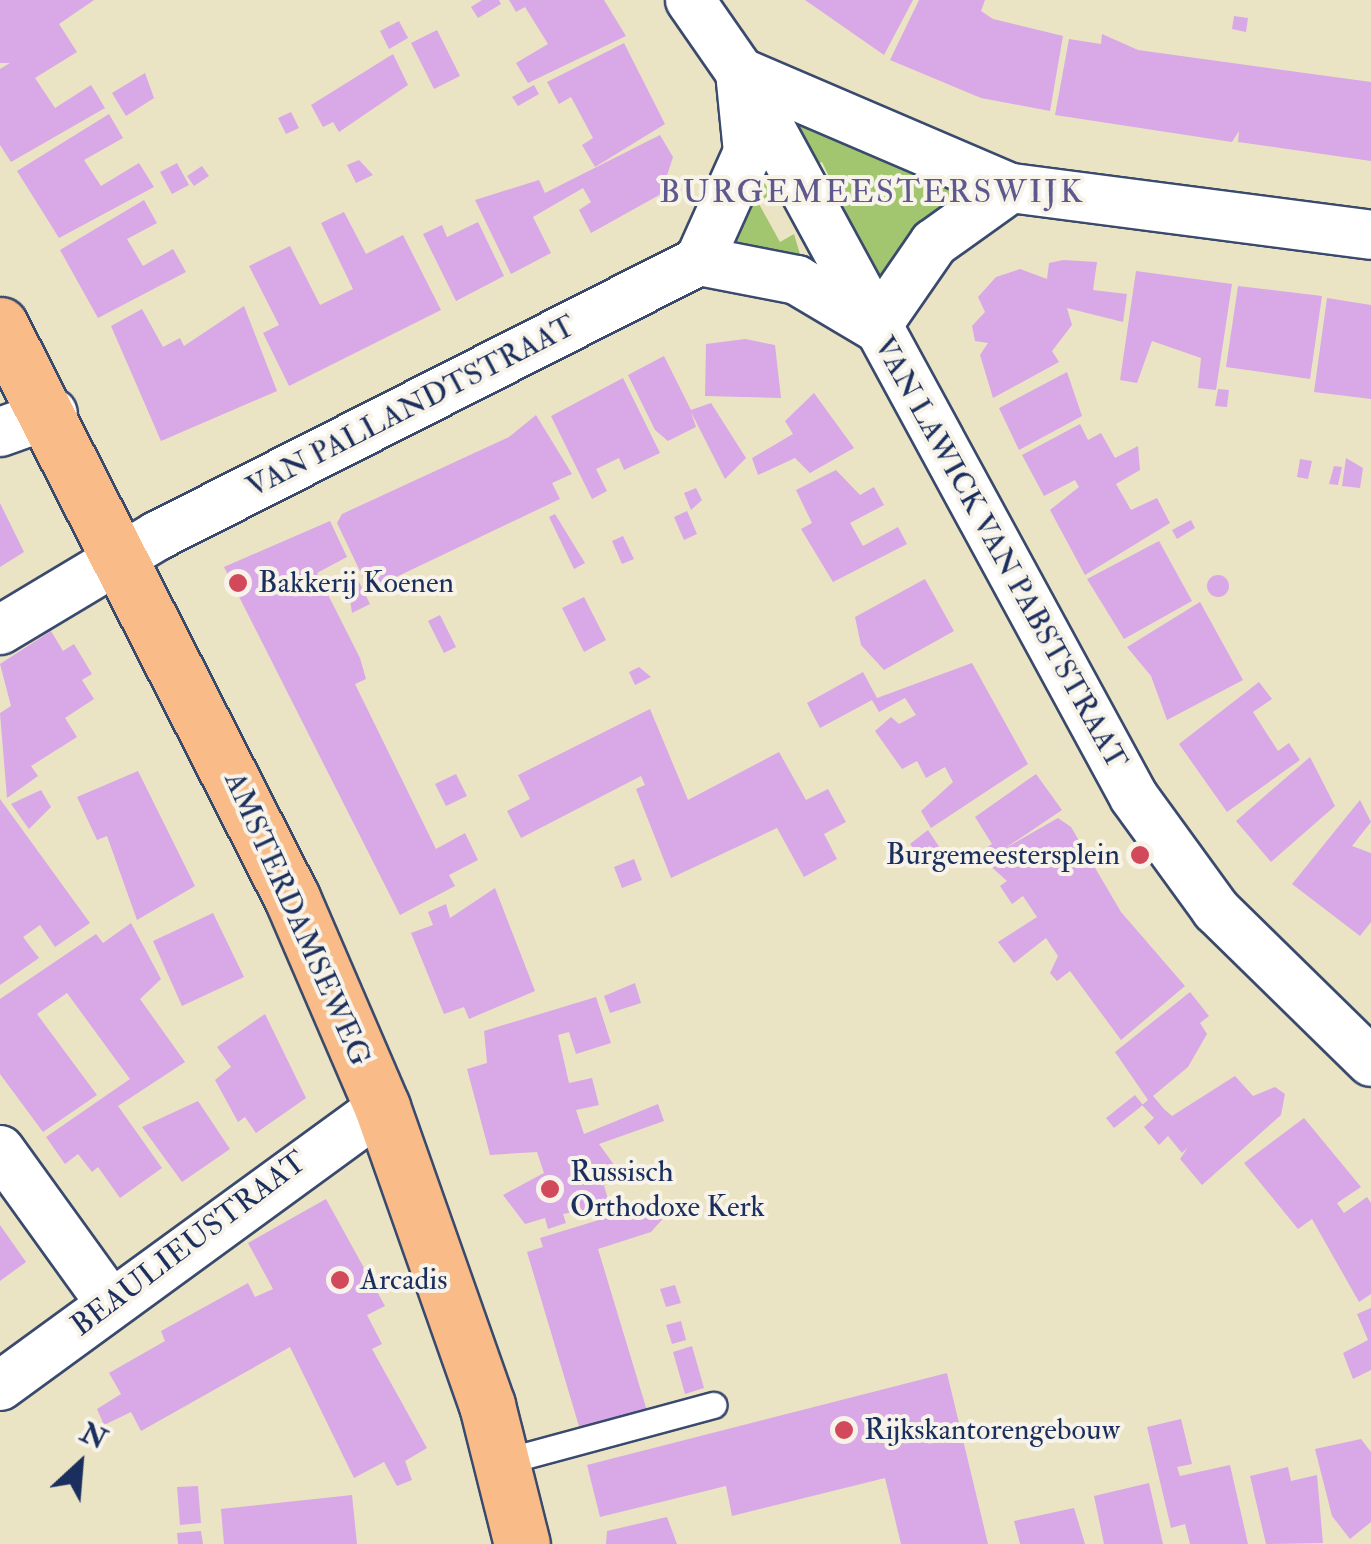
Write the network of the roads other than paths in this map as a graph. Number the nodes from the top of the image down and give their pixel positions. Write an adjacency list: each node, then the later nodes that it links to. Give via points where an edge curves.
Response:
1 (690, 0): 2 (street, VAN LAWICK VAN PABSTSTRAAT)
2 (740, 72): 3 (street); 5 (street, via 748,152); 7 (street, VAN LAWICK VAN PABSTSTRAAT)
3 (1011, 188): 4 (street); 7 (street, via 934,244)
4 (1371, 236)
5 (699, 262): 7 (street, via 797,280); 10 (street, VAN PALLANDTSTRAAT)
6 (0, 325): 8 (main road, AMSTERDAMSEWEG)
7 (876, 327): 12 (street, VAN LAWICK VAN PABSTSTRAAT, via 1134,797 1216,910)
8 (53, 413): 9 (street); 10 (main road, AMSTERDAMSEWEG)
9 (0, 432)
10 (124, 554): 11 (street, VAN PALLANDTSTRAAT); 13 (main road, AMSTERDAMSEWEG, via 292,898)
11 (0, 630)
12 (1371, 1062)
13 (382, 1108): 15 (street, BEAULIEUSTRAAT); 18 (main road, AMSTERDAMSEWEG)
14 (0, 1150): 15 (street)
15 (109, 1301): 16 (street, BEAULIEUSTRAAT)
16 (0, 1386)
17 (713, 1405): 18 (lane)
18 (502, 1462): 19 (main road, AMSTERDAMSEWEG)
19 (522, 1544)

